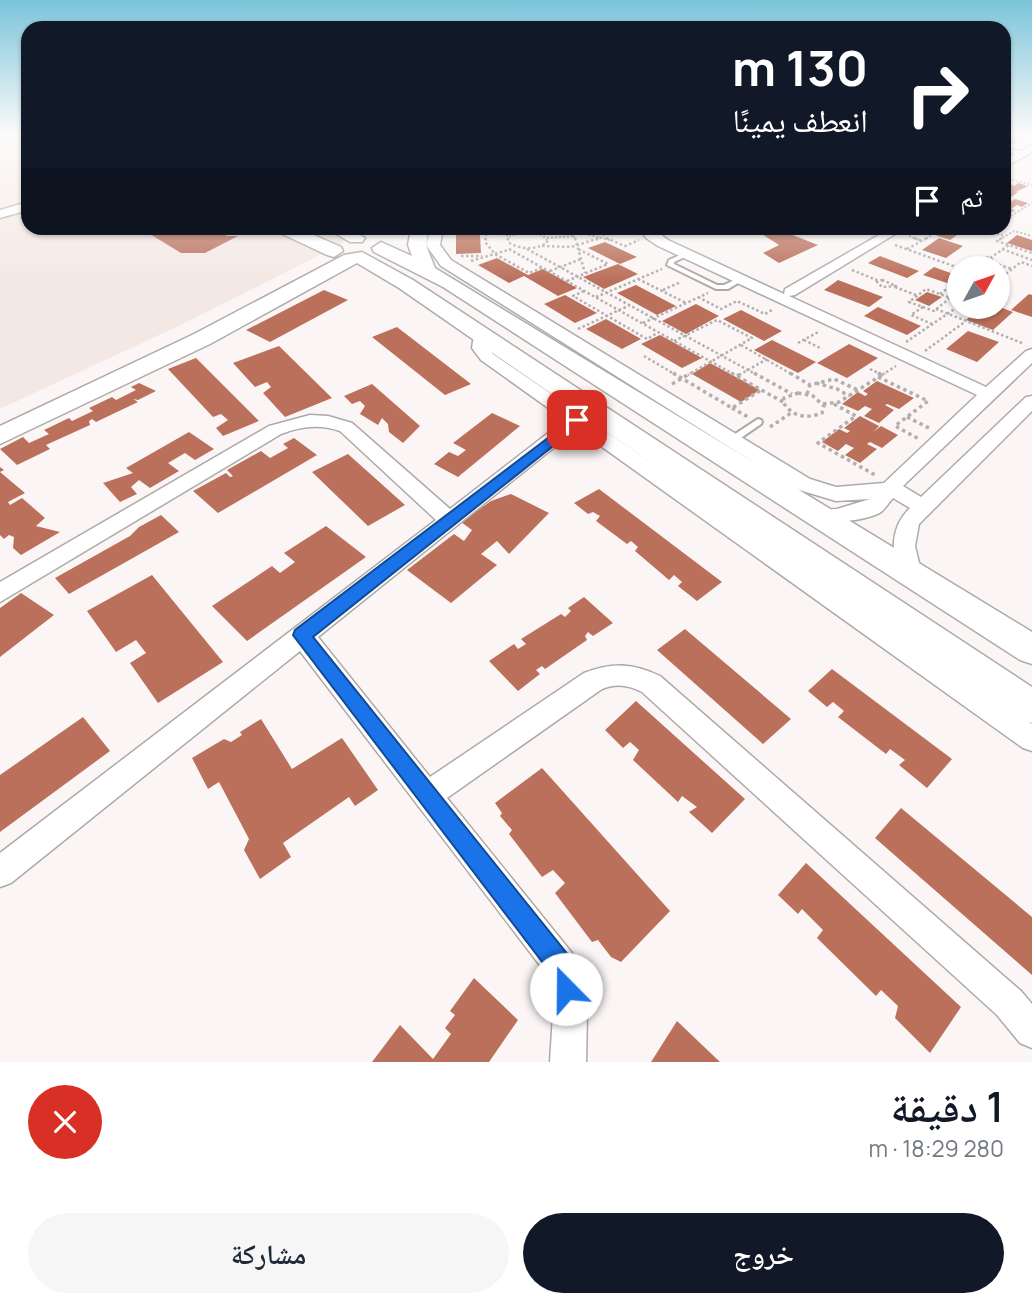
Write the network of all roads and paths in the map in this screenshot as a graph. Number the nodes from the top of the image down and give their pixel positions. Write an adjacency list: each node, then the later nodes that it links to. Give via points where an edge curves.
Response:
1 (1032, 203): 3 (path)
2 (21, 208): 5 (street)
3 (1023, 209): 4 (path); 6 (path)
4 (1032, 212)
5 (0, 214)
6 (1011, 216)
7 (1011, 232): 8 (path)
8 (1032, 234)
9 (313, 235): 33 (street)
10 (345, 235): 33 (street)
11 (392, 235): 33 (street)
12 (417, 235): 58 (street)
13 (434, 235): 55 (street, via 435,251)
14 (486, 235): 41 (path, via 485,242)
15 (508, 235): 34 (path, via 508,242)
16 (543, 235): 28 (path)
17 (596, 235): 27 (path)
18 (634, 235): 27 (path, via 643,238 625,246)
19 (652, 235): 42 (street)
20 (667, 235): 72 (street)
21 (894, 235): 29 (street)
22 (910, 235): 30 (path)
23 (932, 235): 30 (path)
24 (1002, 235): 26 (path)
25 (575, 236): 28 (path); 35 (path)
26 (1005, 236): 31 (path, via 997,241)
27 (604, 237): 35 (path)
28 (547, 238): 32 (path)
29 (880, 239): 38 (path); 48 (street)
30 (922, 241): 38 (path)
31 (1009, 245): 39 (path); 40 (path)
32 (542, 246): 35 (path); 37 (path)
33 (362, 247): 58 (street); 90 (street)
34 (516, 247): 36 (path); 37 (path)
35 (578, 248): 44 (path); 54 (path, via 608,264)
36 (509, 249): 41 (path); 51 (path)
37 (527, 249): 50 (path)
38 (907, 249): 46 (path)
39 (1002, 249): 43 (path); 45 (path)
40 (1032, 253)
41 (495, 254): 51 (path, via 529,273); 55 (path)
42 (687, 254): 47 (lane); 60 (street)
43 (992, 256)
44 (581, 259): 50 (path); 54 (path)
45 (1032, 260)
46 (947, 264)
47 (670, 265): 57 (lane); 59 (path)
48 (837, 265): 62 (path); 72 (street)
49 (1032, 266): 52 (path, via 1021,262)
50 (560, 267): 53 (path); 56 (path)
51 (542, 268): 53 (path)
52 (1012, 269)
53 (549, 272): 61 (path)
54 (585, 273): 56 (path)
55 (451, 275): 58 (street); 93 (street); 133 (street)
56 (578, 276): 61 (path); 68 (path)
57 (692, 276): 64 (lane); 67 (path)
58 (416, 277): 91 (street)
59 (638, 279): 67 (path); 68 (path)
60 (741, 279): 64 (lane); 72 (street)
61 (566, 281): 66 (path)
62 (879, 281): 63 (path, via 893,282); 63 (path, via 881,287)
63 (895, 287): 70 (path)
64 (719, 288): 71 (path)
65 (947, 289): 69 (path)
66 (584, 291): 74 (path); 82 (path, via 573,296)
67 (661, 291): 76 (path)
68 (607, 293): 74 (path); 77 (path)
69 (940, 294): 70 (path, via 926,289); 73 (path)
70 (917, 296): 78 (path, via 909,302)
71 (698, 297): 72 (path, via 722,309 737,301 765,314); 76 (path)
72 (789, 297): 87 (street); 100 (street)
73 (947, 297)
74 (596, 298): 79 (path)
75 (947, 300): 80 (path)
76 (686, 303): 83 (path)
77 (630, 305): 79 (path); 83 (path)
78 (923, 307): 80 (path); 88 (path, via 911,315)
79 (619, 310): 82 (path); 86 (path)
80 (935, 310): 81 (path)
81 (947, 315): 88 (path)
82 (607, 316): 89 (path, via 647,338); 93 (path)
83 (654, 318): 86 (path); 92 (path)
84 (960, 319): 85 (path)
85 (966, 321): 98 (path); 100 (path)
86 (643, 323): 89 (path)
87 (834, 323): 94 (path); 100 (street)
88 (933, 324): 100 (path)
89 (659, 332): 95 (path)
90 (194, 333): 124 (street); 128 (street)
91 (482, 335): 126 (street, via 480,348 487,357); 139 (street)
92 (685, 335): 95 (path); 97 (path, via 717,320 752,338); 102 (path)
93 (564, 336): 116 (street)
94 (804, 340): 96 (path); 99 (path)
95 (674, 341): 105 (path)
96 (798, 343)
97 (741, 345): 102 (path); 104 (path)
98 (1032, 347)
99 (822, 349)
100 (912, 351): 109 (path); 115 (street)
101 (1032, 354): 115 (street)
102 (723, 355): 105 (path); 107 (path)
103 (644, 356): 110 (path)
104 (767, 359): 107 (path); 112 (path)
105 (711, 362): 108 (path); 110 (path)
106 (870, 369): 109 (path)
107 (748, 370): 108 (path); 117 (path)
108 (737, 376): 113 (path)
109 (880, 376): 114 (path); 125 (path, via 928,401)
110 (682, 379): 113 (path, via 732,408); 116 (path)
111 (816, 383): 112 (path); 114 (path, via 830,377); 119 (path)
112 (810, 386): 118 (path)
113 (761, 390): 121 (path)
114 (858, 390): 119 (path)
115 (992, 391): 130 (street)
116 (656, 393): 129 (street)
117 (792, 394): 118 (path); 121 (path)
118 (807, 394): 122 (path)
119 (849, 396): 123 (path)
120 (1032, 401): 132 (street)
121 (783, 402): 122 (path, via 791,413 805,417 822,414)
122 (823, 404): 123 (path)
123 (834, 404): 131 (path, via 856,416 818,443)
124 (0, 415)
125 (906, 417): 130 (path); 130 (path, via 895,426)
126 (577, 420): 134 (street); 140 (street)
127 (758, 422): 129 (lane)
128 (0, 436)
129 (732, 440): 131 (street, via 820,491 849,496)
130 (938, 441): 131 (street)
131 (893, 487): 132 (street, via 906,499); 133 (street, via 874,507 857,513)
132 (925, 506): 135 (street, via 903,535)
133 (815, 515): 135 (street)
134 (449, 520): 136 (street, via 346,427 303,421 275,430); 137 (street)
135 (910, 571): 138 (street)
136 (0, 593)
137 (302, 635): 141 (street); 142 (street)
138 (1032, 650)
139 (1032, 707)
140 (1032, 739)
141 (427, 796): 143 (street, via 593,681 622,674 642,679 1009,1003); 144 (street, via 560,965 570,1014)
142 (0, 872)
143 (1032, 1031)
144 (568, 1062)

